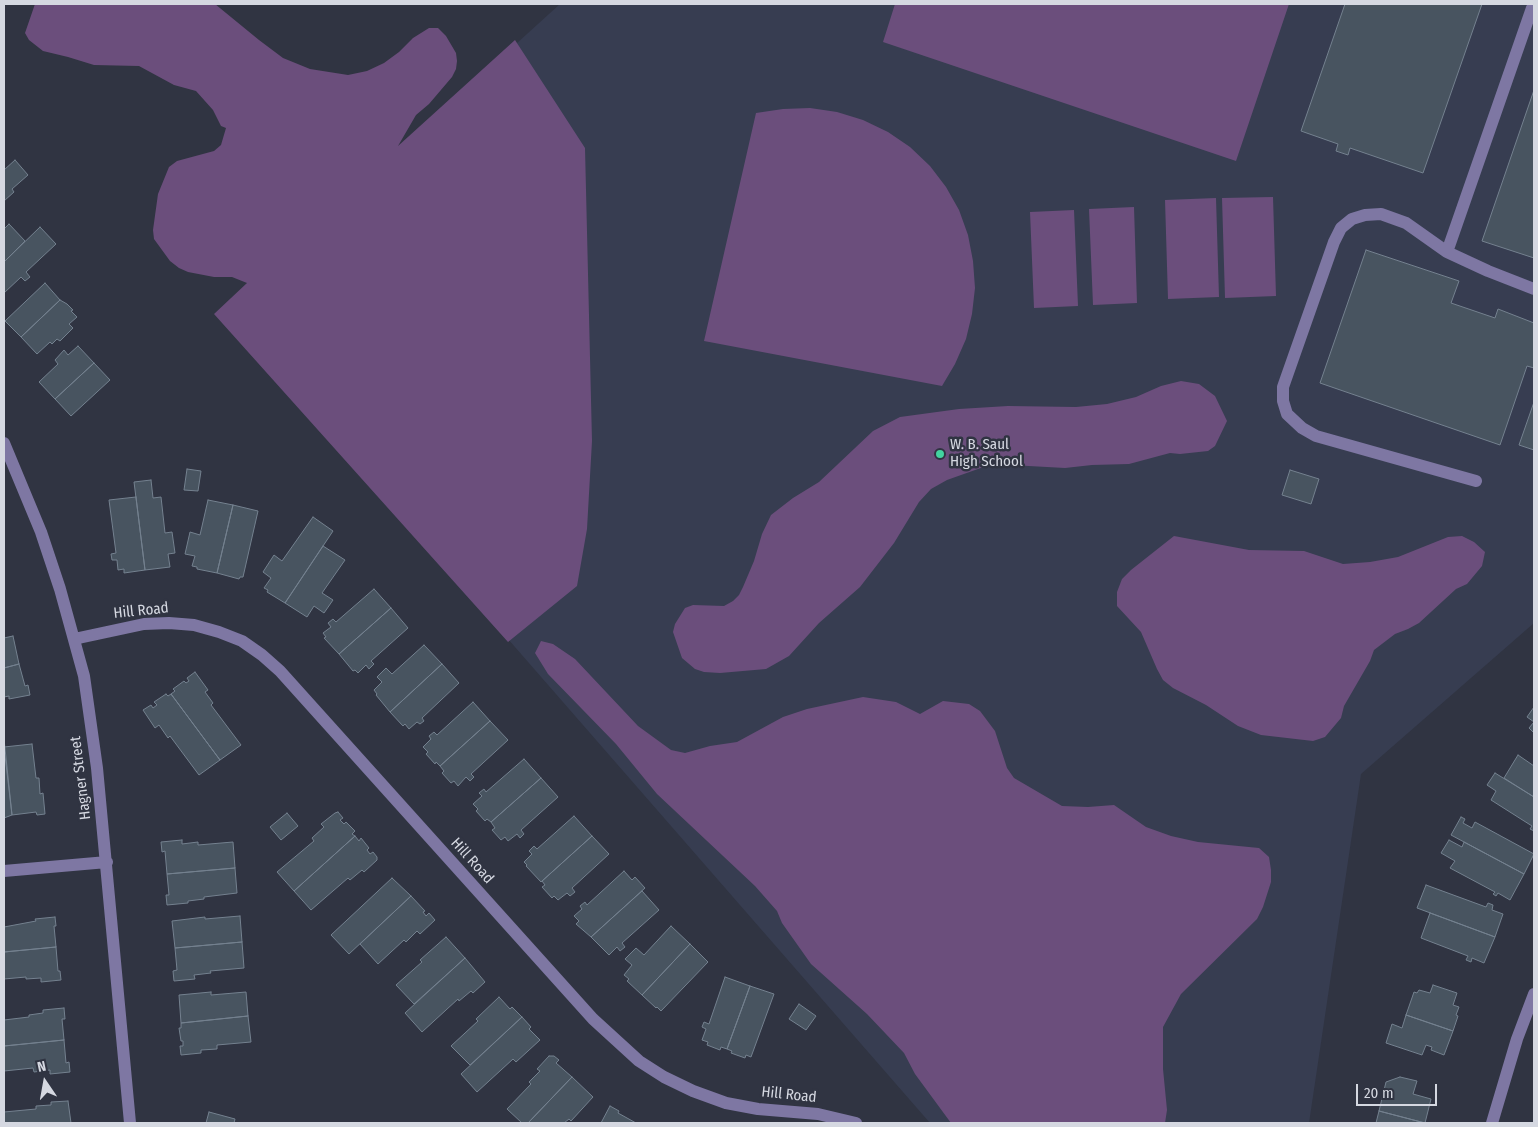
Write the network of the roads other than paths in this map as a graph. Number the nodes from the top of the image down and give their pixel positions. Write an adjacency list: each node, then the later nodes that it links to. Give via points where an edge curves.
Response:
1 (1534, 7): 2 (street)
2 (1447, 252): 3 (street); 5 (street, via 1406,223 1381,214 1352,219 1341,228 1283,387 1283,401 1287,414 1316,436)
3 (1534, 289)
4 (4, 443): 6 (street, Hagner Street, via 41,532)
5 (1476, 480)
6 (74, 639): 7 (street, Hagner Street, via 90,715); 11 (street, Hill Road, via 144,624 169,623 203,627 242,641 280,671 593,1020 639,1061 693,1091 726,1103 818,1114)
7 (107, 862): 8 (street); 10 (street, Hagner Street)
8 (4, 871)
9 (1534, 994): 12 (street)
10 (130, 1123)
11 (856, 1123)
12 (1492, 1123)

